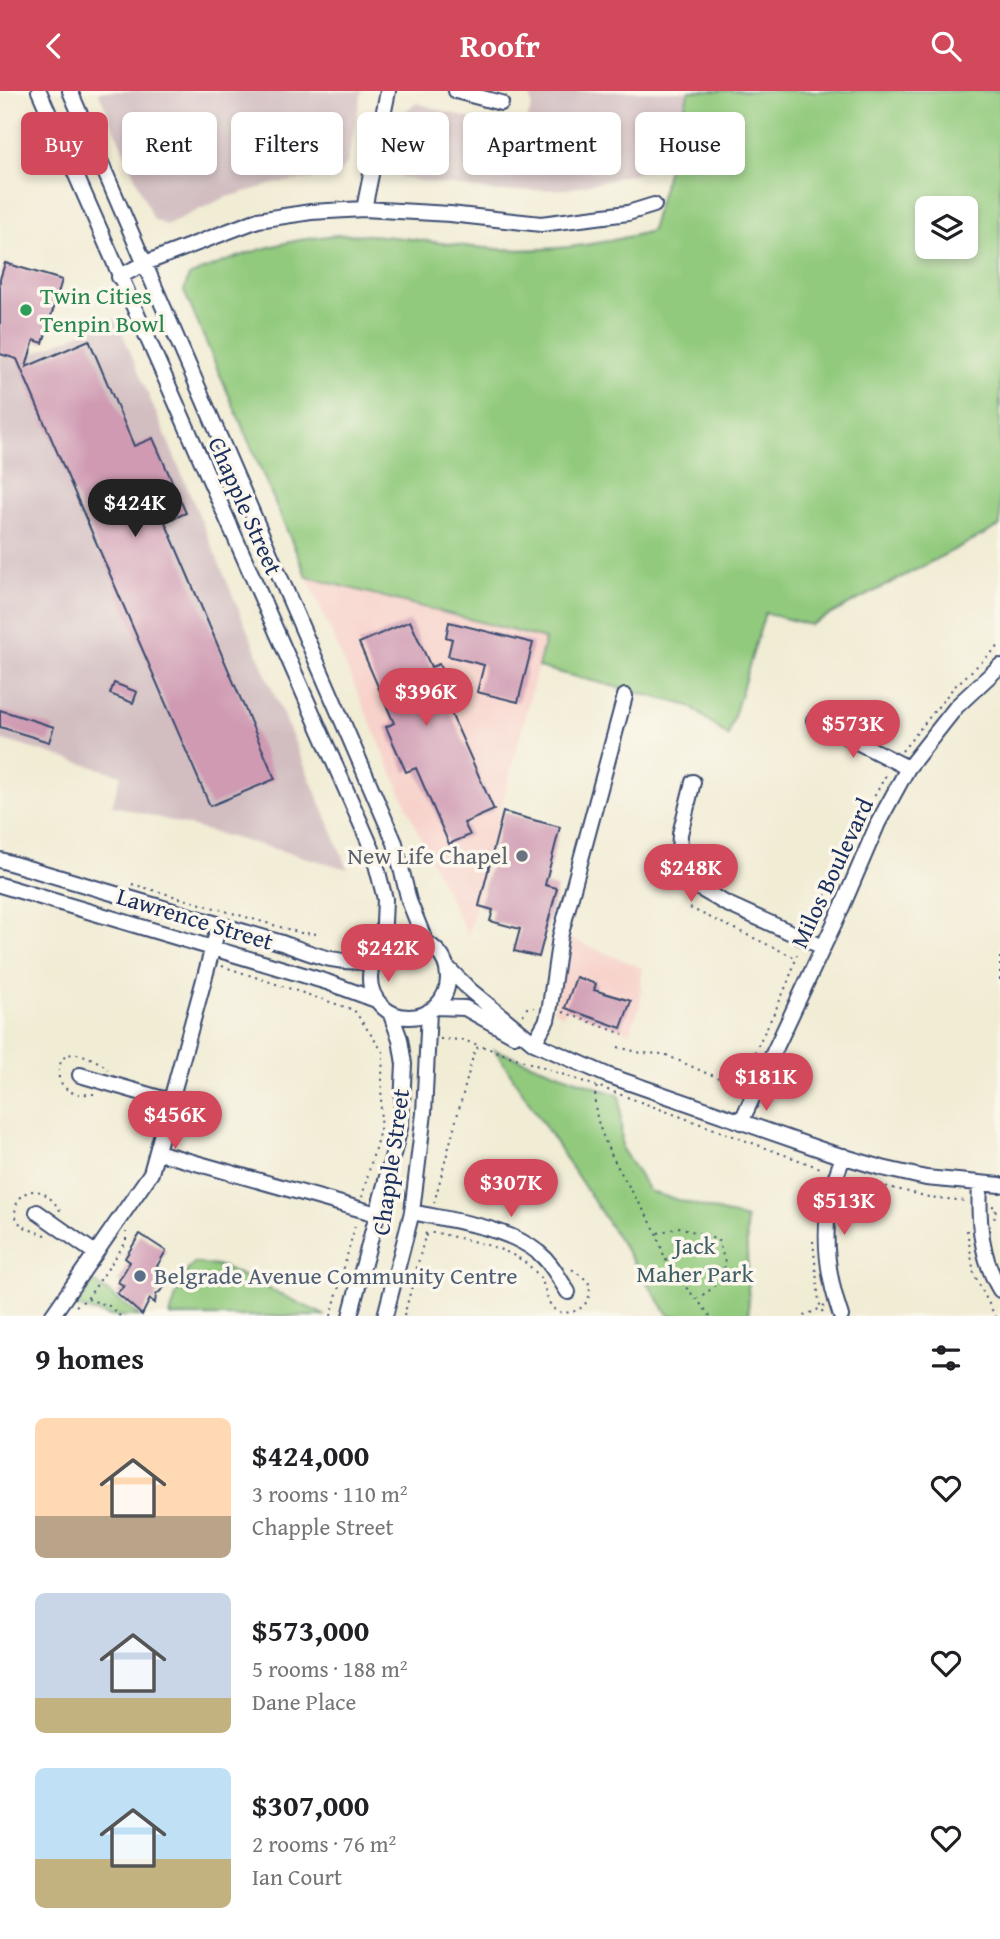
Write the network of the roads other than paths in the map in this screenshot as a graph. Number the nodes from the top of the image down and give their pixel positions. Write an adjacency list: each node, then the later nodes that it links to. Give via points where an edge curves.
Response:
1 (39, 91): 9 (street, Chapple Street)
2 (70, 91): 8 (street, Chapple Street)
3 (388, 91): 7 (street)
4 (456, 91): 5 (street)
5 (501, 103)
6 (654, 205): 7 (street, via 628,213 541,224)
7 (364, 209): 8 (street, via 258,220)
8 (145, 263): 9 (street); 18 (street, Chapple Street, via 395,843 409,901)
9 (119, 277): 19 (street, Chapple Street, via 372,849 385,899)
10 (1000, 666): 13 (street, Milos Boulevard, via 957,706)
11 (625, 696): 27 (street, via 560,937 549,1013)
12 (814, 720): 13 (street)
13 (908, 768): 20 (street, Milos Boulevard, via 878,823)
14 (693, 782): 20 (street, via 680,834 684,872 699,888 725,903)
15 (0, 860): 17 (street, Lawrence Street)
16 (0, 885): 21 (street, Lawrence Street)
17 (219, 925): 21 (street); 22 (street, Lawrence Street, via 327,960)
18 (426, 943): 19 (street, via 401,939); 23 (street)
19 (383, 946): 22 (street)
20 (823, 947): 30 (street, Milos Boulevard)
21 (212, 955): 24 (street, Lawrence Street, via 352,989); 29 (street)
22 (373, 961): 24 (street, via 370,981)
23 (447, 967): 25 (street, via 446,991); 27 (street)
24 (376, 1000): 26 (street)
25 (432, 1009): 26 (street, via 410,1017); 27 (street, via 465,1008); 36 (street, Chapple Street)
26 (390, 1012): 37 (street, Chapple Street, via 403,1053 404,1093 401,1124)
27 (532, 1041): 30 (street, via 607,1075)
28 (80, 1075): 29 (street)
29 (170, 1101): 31 (street)
30 (741, 1122): 32 (street)
31 (157, 1152): 37 (street); 38 (street, via 151,1173)
32 (844, 1156): 33 (street, via 926,1178); 44 (street, via 828,1207 825,1249)
33 (980, 1184): 34 (street); 39 (street, via 981,1240)
34 (1000, 1185)
35 (37, 1212): 38 (street)
36 (412, 1212): 40 (street, via 522,1243 550,1264); 43 (street, Chapple Street)
37 (377, 1214): 42 (street, Chapple Street)
38 (95, 1253): 41 (street)
39 (1000, 1290)
40 (568, 1292)
41 (52, 1316)
42 (350, 1316)
43 (384, 1316)
44 (841, 1316)

